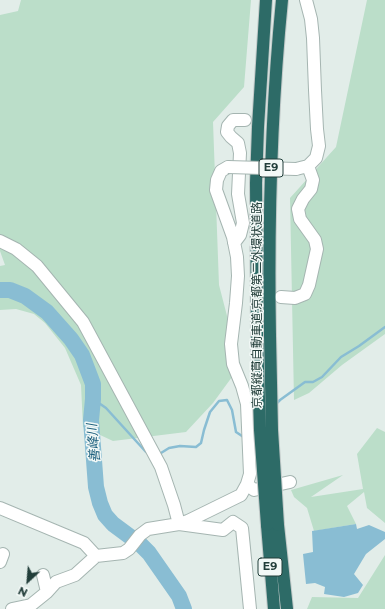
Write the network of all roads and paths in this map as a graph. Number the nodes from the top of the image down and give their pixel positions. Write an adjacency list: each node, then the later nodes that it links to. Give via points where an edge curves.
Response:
1 (266, 0): 9 (highway, 京都縦貫自動車道;京都第二外環状道路 / E9, via 256,183)
2 (282, 0): 9 (highway, 京都縦貫自動車道;京都第二外環状道路 / E9, via 270,184 269,275)
3 (306, 0): 5 (street, via 314,38 319,146 316,158)
4 (245, 120): 7 (street, via 232,120 227,132 238,143 240,153 238,194 243,223 240,235)
5 (308, 166): 7 (street, bridge, via 296,169 228,167 221,171 216,190); 8 (street, via 313,180 298,209 300,219 315,240 317,249 305,294 295,298)
6 (0, 241): 13 (street, via 16,249 37,266 83,322 161,467)
7 (234, 243): 11 (street, via 238,276 231,344 233,364 246,404 250,474)
8 (282, 297)
9 (264, 336): 14 (highway, 京都縦貫自動車道;京都第二外環状道路 / E9, bridge, via 272,430)
10 (290, 482): 11 (street, via 254,490)
11 (247, 484): 13 (street, via 241,495)
12 (0, 508): 15 (street, via 84,543)
13 (179, 524): 15 (street, via 148,529 123,553); 19 (street, via 222,530 233,522 242,528)
14 (273, 525): 20 (highway, 京都縦貫自動車道;京都第二外環状道路 / E9); 21 (highway, 京都縦貫自動車道;京都第二外環状道路 / E9)
15 (96, 556): 17 (street, via 75,575 56,582)
16 (43, 575): 17 (street)
17 (47, 592): 18 (street, via 31,604)
18 (12, 609)
19 (250, 609)
20 (274, 609)
21 (287, 609)

